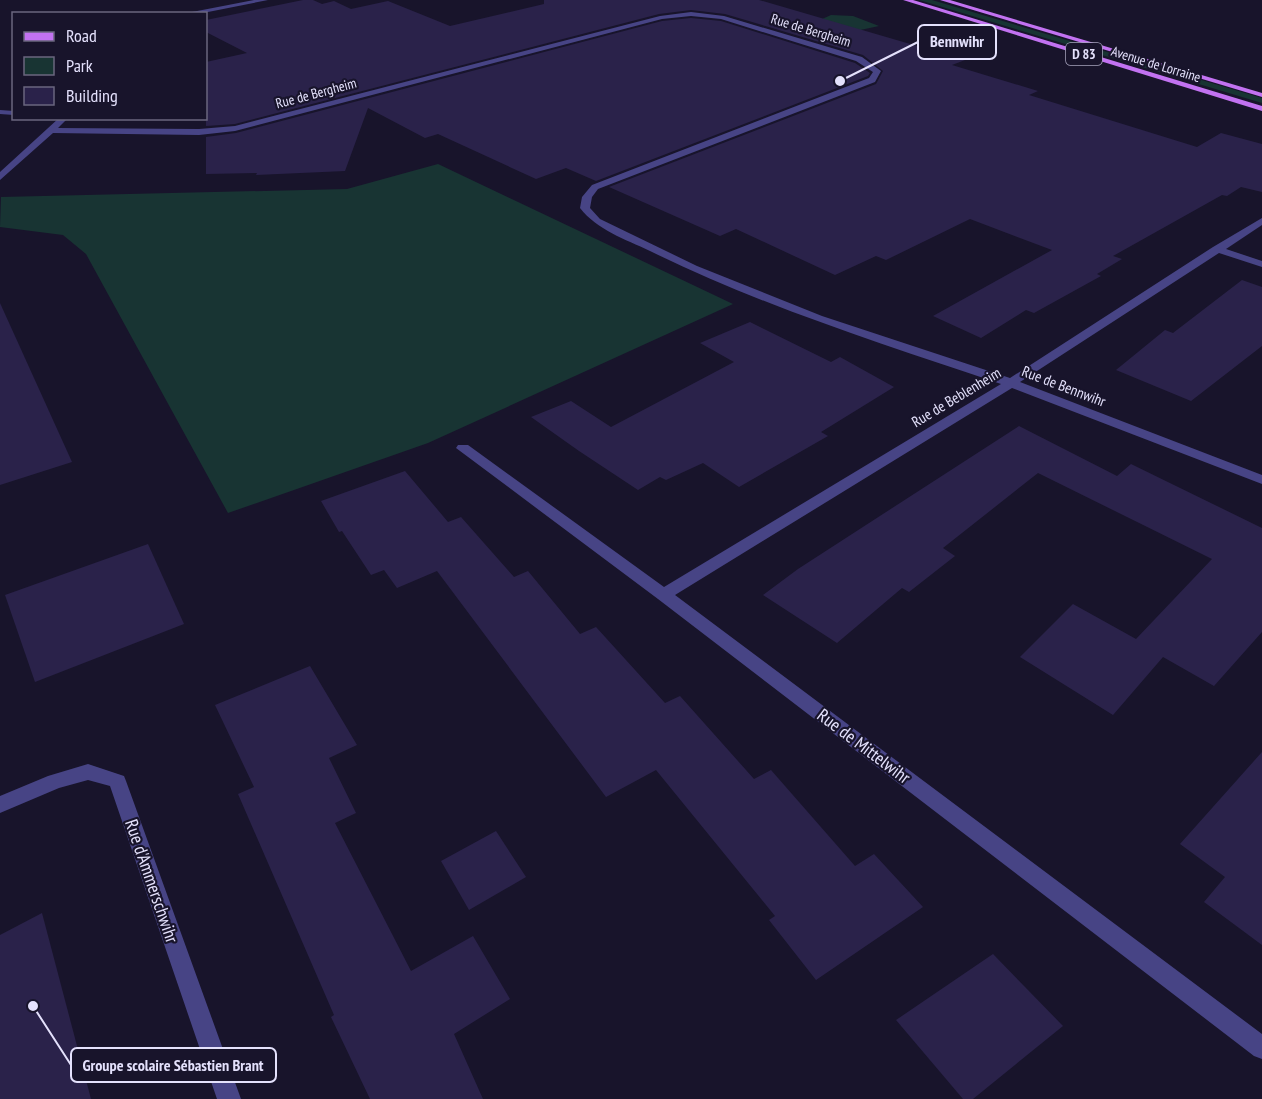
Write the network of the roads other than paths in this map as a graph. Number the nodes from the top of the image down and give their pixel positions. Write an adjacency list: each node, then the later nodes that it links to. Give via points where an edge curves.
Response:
1 (207, 0): 5 (street)
2 (265, 0): 6 (street)
3 (906, 0): 8 (main road, Avenue de Lorraine / D 83)
4 (943, 0): 7 (main road, Avenue de Lorraine / D 83)
5 (195, 12)
6 (199, 12)
7 (1262, 95)
8 (1262, 109)
9 (62, 120): 10 (street)
10 (51, 130): 11 (street); 15 (street, Rue de Bergheim, via 199,132 235,128 662,17 691,14 722,18 859,59 877,71 876,75 872,80 595,187 585,208 597,221 693,268)
11 (0, 177)
12 (1262, 221): 13 (street, Rue de Beblenheim)
13 (1218, 249): 14 (street); 16 (street, Rue de Beblenheim)
14 (1262, 264)
15 (818, 318): 16 (street, Rue de Bennwihr)
16 (1011, 383): 18 (street, Rue de Bennwihr); 19 (street, Rue de Beblenheim)
17 (463, 448): 19 (street, Rue de Mittelwihr)
18 (1262, 480)
19 (664, 595): 21 (street, Rue de Mittelwihr)
20 (0, 805): 22 (street, Rue d'Ammerschwihr, via 55,781 88,772 117,781)
21 (1262, 1048)
22 (230, 1099)

